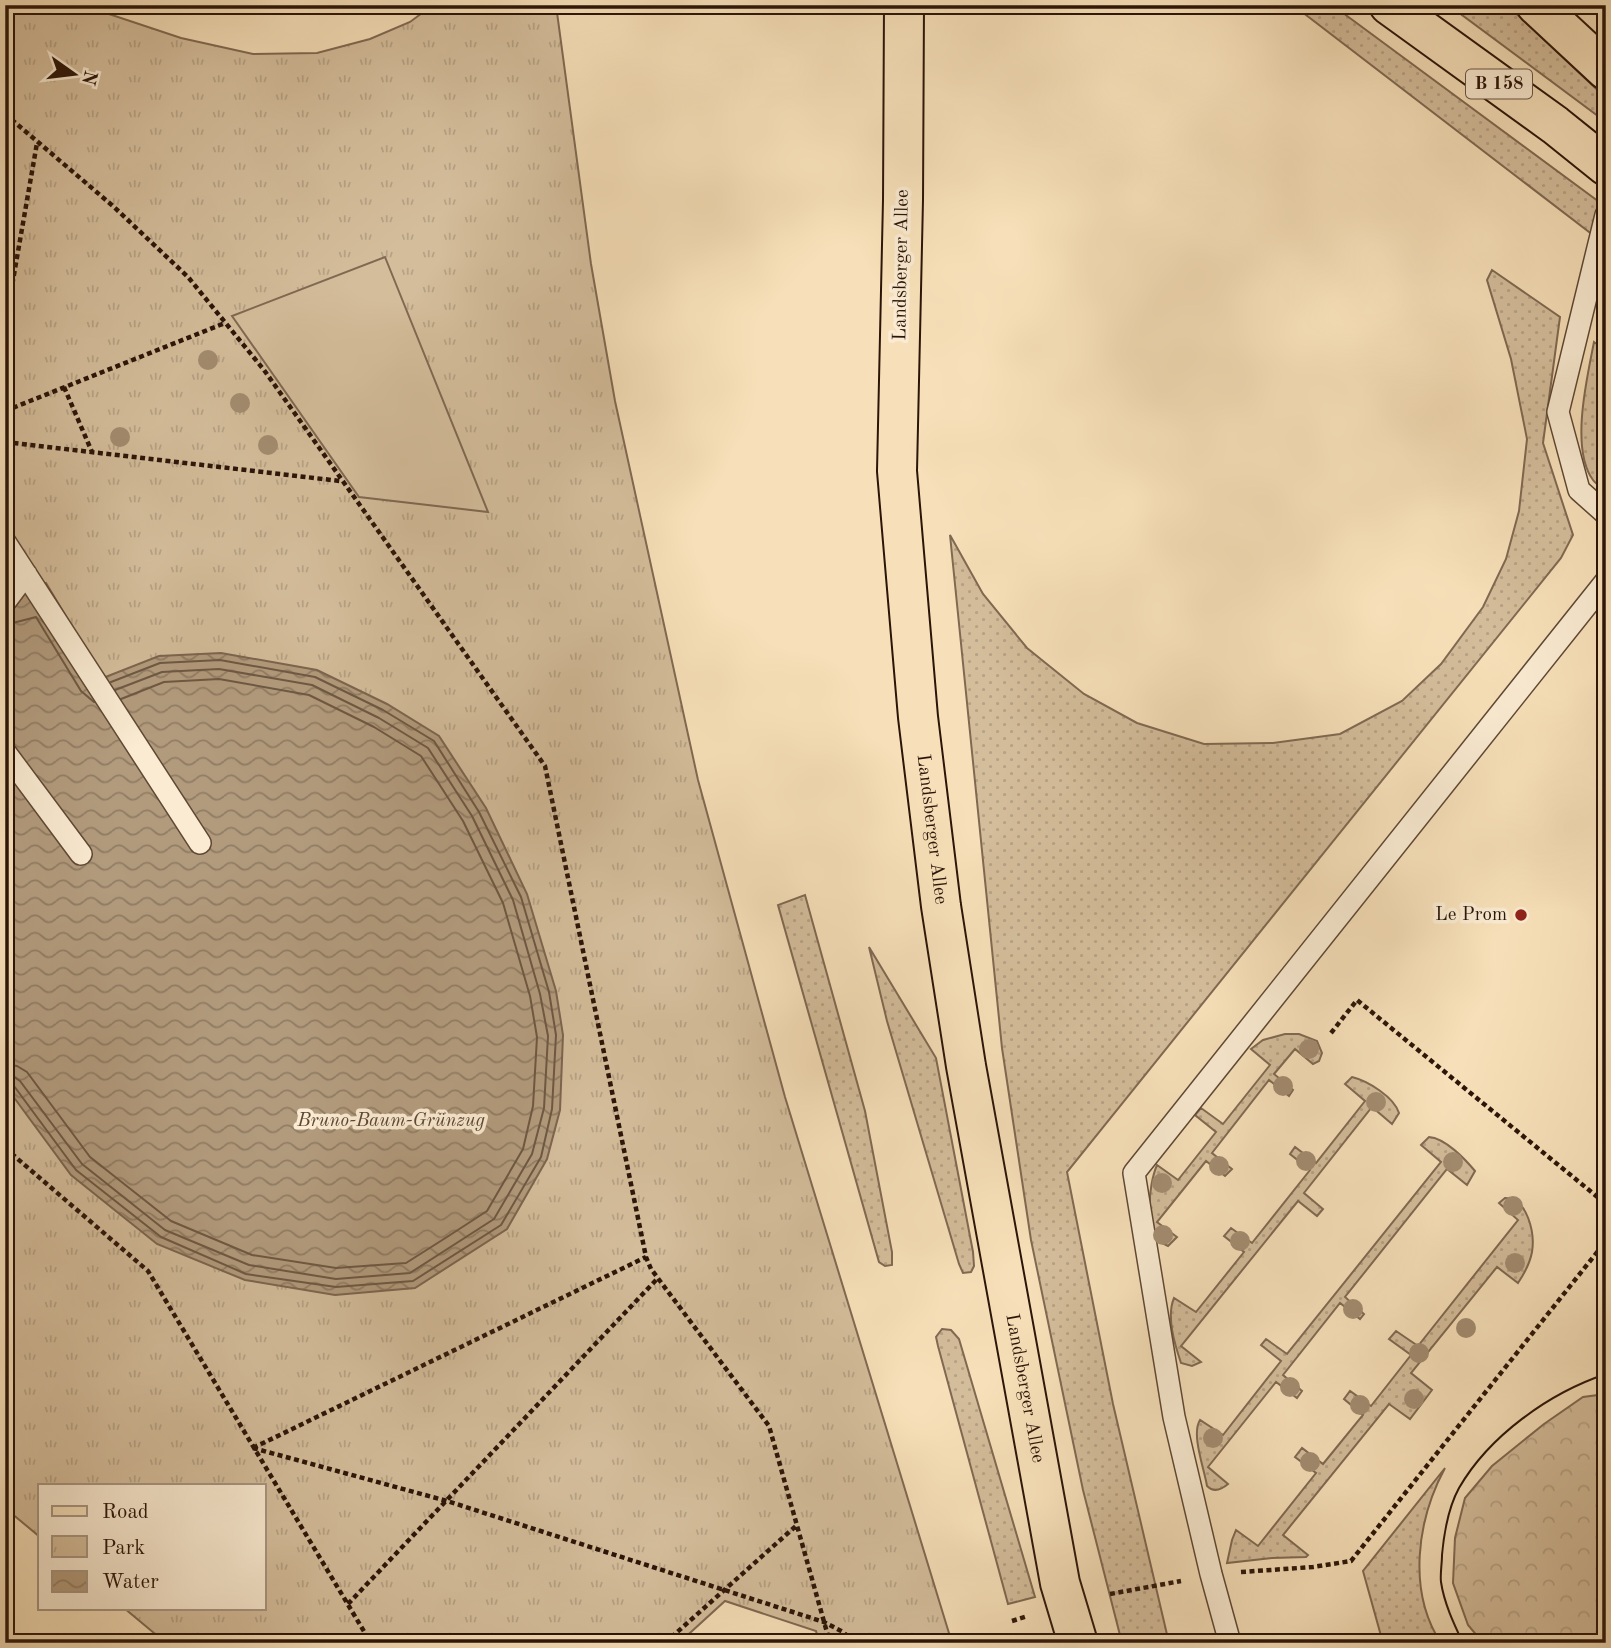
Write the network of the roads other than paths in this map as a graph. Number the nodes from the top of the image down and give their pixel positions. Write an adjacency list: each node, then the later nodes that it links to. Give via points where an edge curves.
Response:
1 (904, 5): 15 (main road, Landsberger Allee, via 897,471 918,717 965,1066 1060,1583)
2 (1390, 5): 5 (main road, B 158)
3 (1536, 5): 4 (main road)
4 (1606, 70)
5 (1606, 166)
6 (1606, 215): 7 (lane, via 1558,412 1579,490)
7 (1606, 514)
8 (5, 542): 9 (lane)
9 (26, 574): 11 (lane); 13 (lane)
10 (1606, 581): 16 (lane, via 1134,1173 1174,1417)
11 (5, 602)
12 (5, 752): 14 (lane)
13 (200, 842)
14 (81, 854)
15 (1076, 1637)
16 (1230, 1643)

